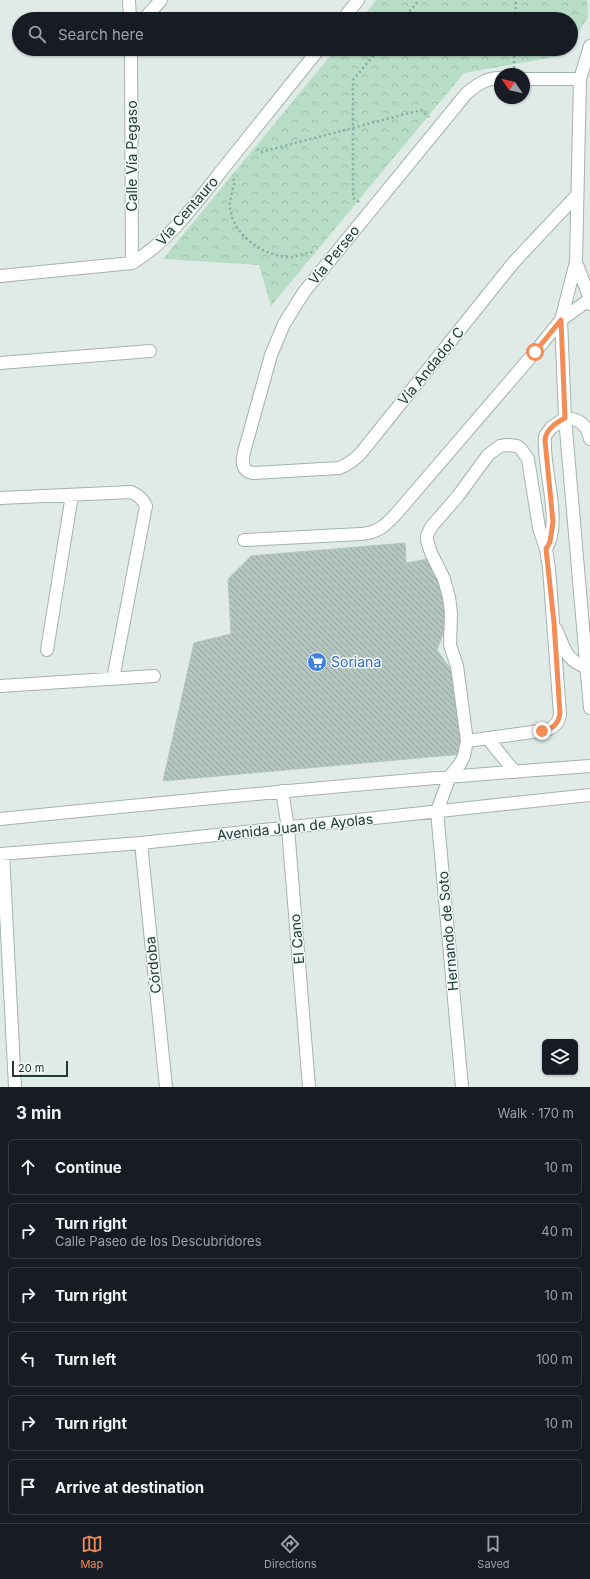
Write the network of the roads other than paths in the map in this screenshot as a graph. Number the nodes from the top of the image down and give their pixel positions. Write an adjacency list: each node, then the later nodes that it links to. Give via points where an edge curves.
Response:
1 (129, 0): 4 (street)
2 (161, 0): 5 (street)
3 (358, 0): 6 (street)
4 (130, 12)
5 (150, 12)
6 (349, 12)
7 (590, 46): 12 (street)
8 (131, 56): 15 (street, Calle Vía Pegaso)
9 (313, 56): 15 (street, Vía Centauro, via 160,243)
10 (494, 79): 24 (street, Vía Perseo, via 473,87 304,292 284,324 271,355 244,452 243,467)
11 (530, 79): 12 (street)
12 (580, 79): 13 (street)
13 (577, 195): 14 (street); 24 (street, Vía Andador C, via 514,262 355,459 339,468)
14 (576, 262): 17 (street); 19 (street)
15 (132, 263): 16 (street, Vía Centauro)
16 (0, 276)
17 (590, 299): 18 (street); 19 (street)
18 (590, 304)
19 (561, 320): 22 (street); 27 (street, via 380,529 369,534)
20 (150, 351): 21 (street)
21 (0, 363)
22 (565, 418): 23 (street, via 583,424); 28 (street, via 545,436 553,522 550,542); 31 (street)
23 (590, 439)
24 (253, 474)
25 (72, 495): 26 (street); 30 (street); 33 (street, via 131,492 141,497 146,506)
26 (0, 498)
27 (244, 540)
28 (546, 549): 29 (street); 37 (street, via 528,459 521,448 513,445 500,446 488,455 428,533 427,540 431,553 444,579 449,597 450,645 457,666)
29 (554, 622): 31 (street, via 570,659); 36 (street, via 560,714 558,722 551,729)
30 (47, 650)
31 (586, 667): 35 (street)
32 (154, 676): 33 (street)
33 (113, 679): 34 (street)
34 (0, 686)
35 (590, 708)
36 (488, 739): 37 (street); 39 (street)
37 (467, 741): 40 (street, Hernando de Soto, via 463,760)
38 (590, 766): 39 (street)
39 (515, 772): 40 (street)
40 (450, 776): 41 (street); 43 (street, Hernando de Soto)
41 (282, 791): 44 (street); 45 (street, El Cano)
42 (590, 795): 43 (street, Avenida Juan de Ayolas)
43 (437, 811): 45 (street, Avenida Juan de Ayolas); 51 (street, Hernando de Soto)
44 (0, 819)
45 (288, 828): 46 (street, Avenida Juan de Ayolas); 50 (street, El Cano)
46 (141, 844): 47 (street, Avenida Juan de Ayolas); 49 (street, Córdoba)
47 (1, 854): 48 (street)
48 (15, 1087)
49 (166, 1087)
50 (309, 1087)
51 (462, 1087)

